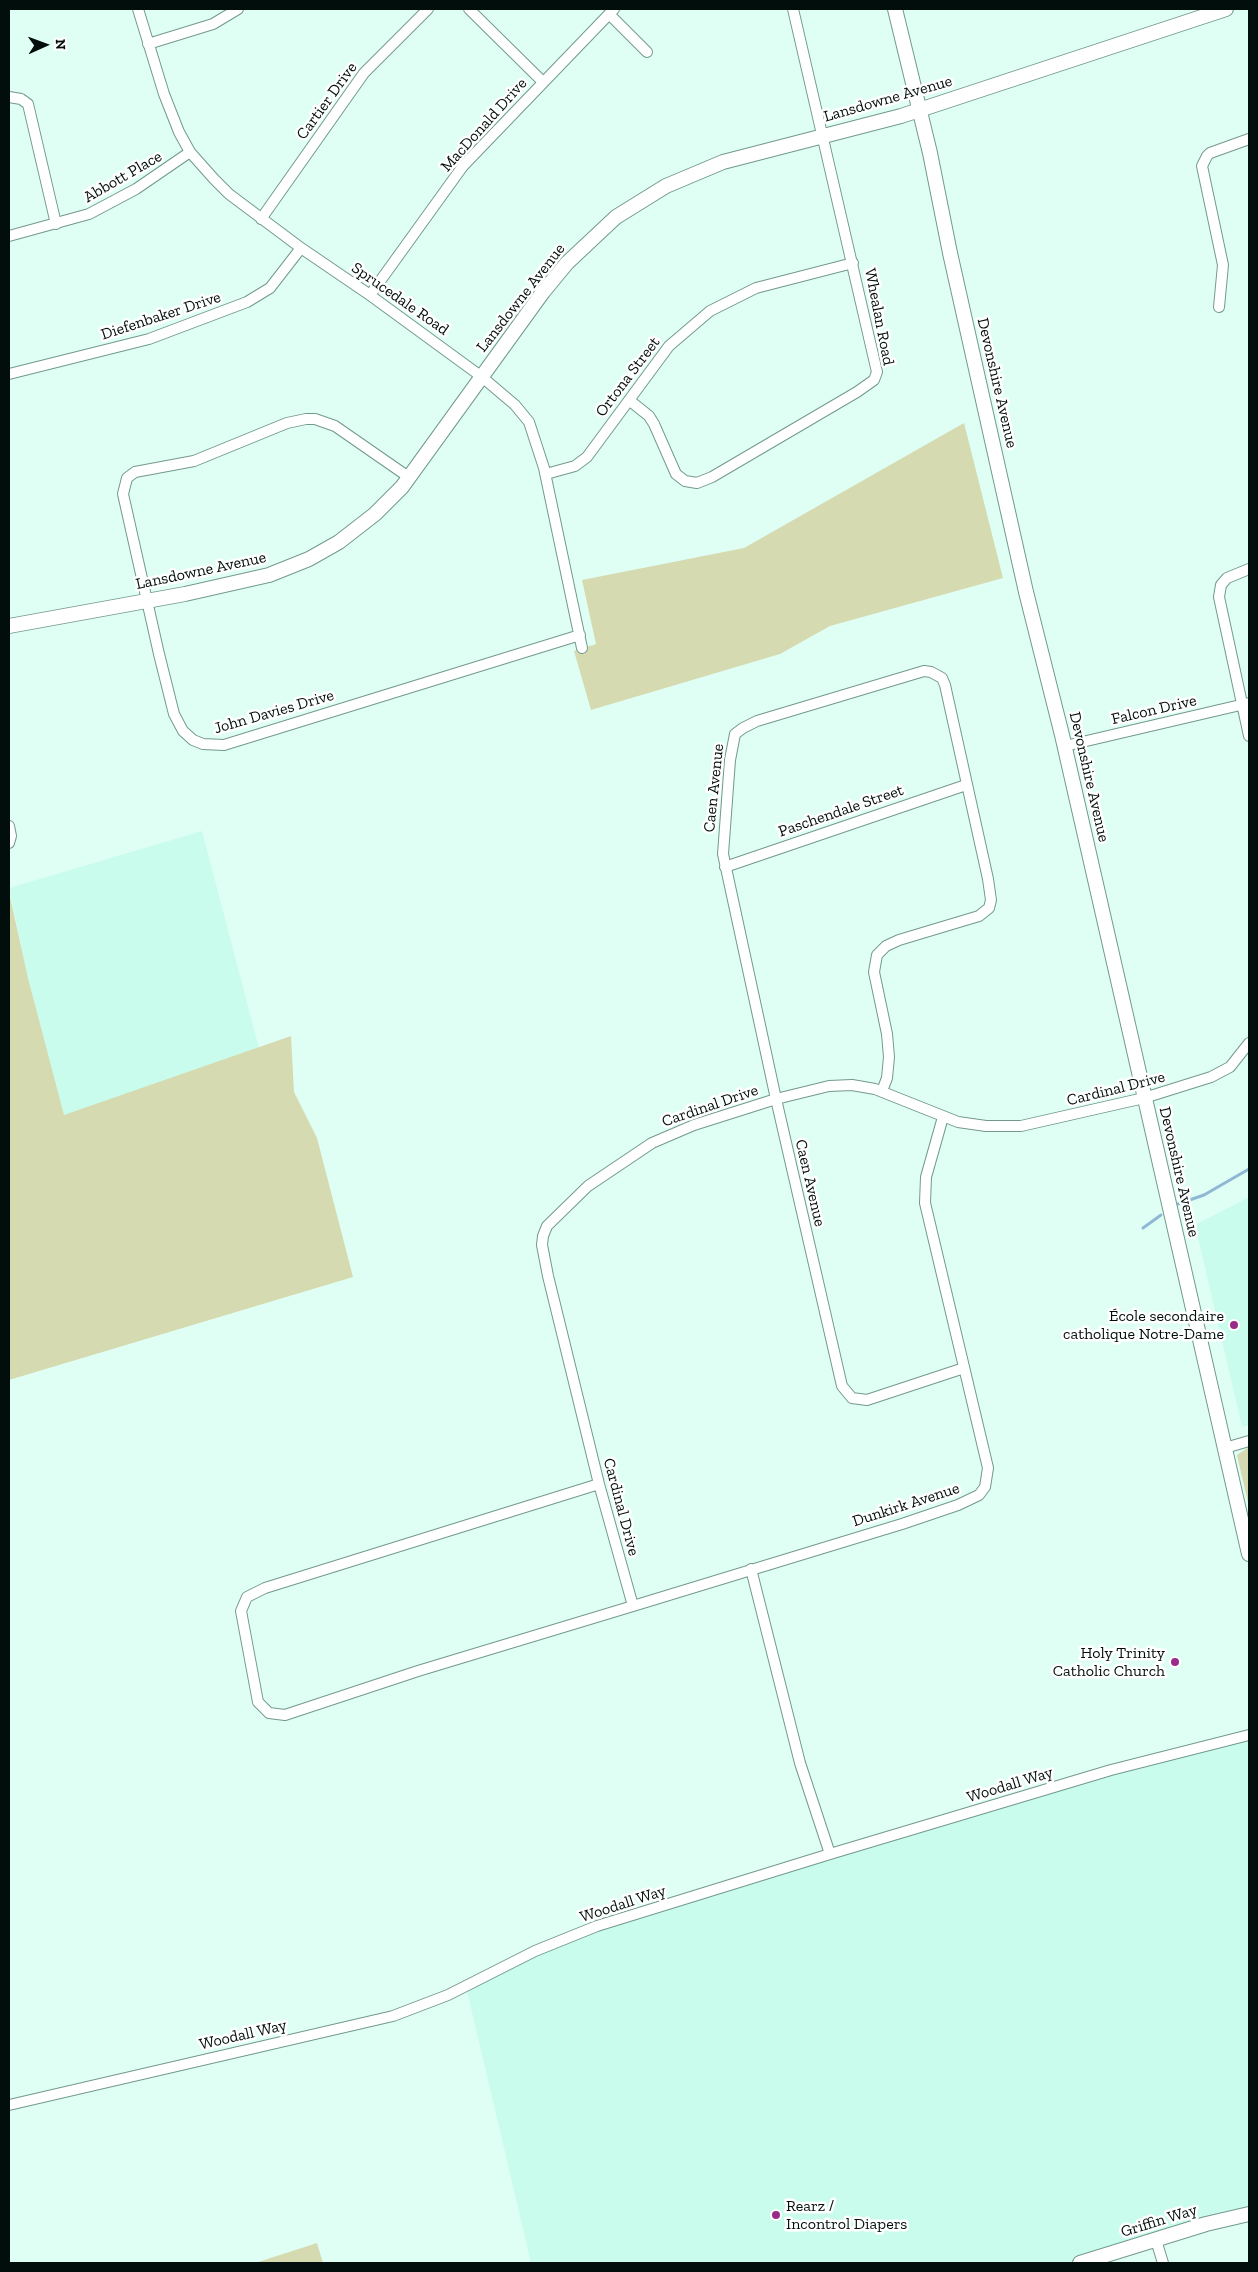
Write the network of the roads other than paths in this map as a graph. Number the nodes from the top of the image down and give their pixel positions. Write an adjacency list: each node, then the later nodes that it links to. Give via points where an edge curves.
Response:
1 (138, 9): 9 (street, Sprucedale Road)
2 (238, 9): 9 (street, via 213,24)
3 (428, 9): 17 (street, Cartier Drive, via 364,73)
4 (468, 9): 11 (street)
5 (794, 9): 14 (street, Whealan Road)
6 (895, 9): 13 (main road, Devonshire Avenue)
7 (1226, 9): 13 (main road, Lansdowne Avenue)
8 (611, 12): 10 (street); 11 (street, MacDonald Drive)
9 (148, 44): 16 (street, Sprucedale Road, via 171,113)
10 (646, 52)
11 (543, 82): 22 (street, MacDonald Drive, via 463,166)
12 (9, 97): 18 (street, via 28,104)
13 (920, 110): 14 (main road, Lansdowne Avenue); 36 (main road, Devonshire Avenue, via 1020,566)
14 (823, 136): 21 (street, Whealan Road); 25 (main road, Lansdowne Avenue, via 723,162 678,180 633,205 564,266)
15 (1249, 139): 23 (street, via 1210,153 1202,166 1223,265)
16 (190, 152): 17 (street, Sprucedale Road, via 229,194); 18 (street, Abbott Place, via 102,208)
17 (261, 219): 20 (street, Sprucedale Road)
18 (56, 224): 19 (street, Abbott Place)
19 (9, 236)
20 (301, 248): 22 (street, Sprucedale Road); 24 (street, Diefenbaker Drive, via 270,288 247,302 149,339)
21 (853, 263): 26 (street, Ortona Street, via 773,282 740,294 710,311 669,346); 26 (street, Whealan Road, via 877,372 874,380 857,392 697,483 685,481 676,474 649,416)
22 (370, 295): 25 (street, Sprucedale Road)
23 (1219, 307)
24 (9, 374)
25 (482, 377): 27 (street, Sprucedale Road, via 515,405 529,422); 28 (main road, Lansdowne Avenue)
26 (629, 400): 27 (street, Ortona Street, via 581,462)
27 (546, 474): 32 (street, Sprucedale Road)
28 (410, 478): 30 (main road, Lansdowne Avenue, via 357,529 302,562 238,583); 30 (street, John Davies Drive, via 335,426 315,419 287,423 194,460 135,472 127,478 123,494)
29 (1249, 569): 34 (street, via 1227,578 1222,584 1220,597)
30 (146, 600): 31 (main road, Lansdowne Avenue); 32 (street, John Davies Drive, via 178,725 193,740 209,746 224,746)
31 (9, 626)
32 (580, 635): 33 (street, Sprucedale Road)
33 (582, 648)
34 (1246, 704): 35 (street); 36 (street, Falcon Drive)
35 (1249, 736)
36 (1065, 746): 43 (main road, Devonshire Avenue)
37 (966, 785): 40 (street, Paschendale Street); 40 (street, Caen Avenue, via 942,678 931,672 924,671 757,721 735,734 732,743 723,854); 42 (street, Caen Avenue, via 990,888 990,905 979,916 899,940 877,955 874,972 889,1057)
38 (9, 826): 39 (street)
39 (9, 843)
40 (725, 867): 44 (street, Caen Avenue)
41 (1249, 1043): 43 (street, Cardinal Drive, via 1235,1062 1222,1072)
42 (882, 1092): 44 (street, Cardinal Drive, via 842,1084); 45 (street, Cardinal Drive)
43 (1144, 1098): 45 (street, Cardinal Drive, via 1021,1126 986,1126); 48 (main road, Devonshire Avenue)
44 (776, 1100): 46 (street, Caen Avenue, via 840,1378 846,1392 852,1398 867,1400); 49 (street, Cardinal Drive, via 694,1125 652,1143 588,1186 547,1226 542,1236 548,1276)
45 (943, 1117): 46 (street, Dunkirk Avenue, via 924,1196)
46 (964, 1368): 51 (street, Dunkirk Avenue, via 988,1468 985,1487 979,1495 902,1524)
47 (1249, 1441): 48 (street)
48 (1225, 1448): 50 (main road, Devonshire Avenue)
49 (599, 1484): 52 (street, Cardinal Drive); 52 (street, via 265,1588 247,1597 240,1611 258,1702 269,1712 285,1716)
50 (1249, 1554)
51 (751, 1569): 52 (street); 54 (street, via 800,1763)
52 (633, 1606)
53 (1249, 1735): 54 (street, Woodall Way, via 1111,1770)
54 (830, 1854): 55 (street, Woodall Way, via 598,1926 535,1950 448,1995 393,2016)
55 (9, 2105)
56 (1249, 2214): 57 (main road, Griffin Way)
57 (1156, 2240): 58 (main road, Griffin Way); 59 (street)
58 (1080, 2263)
59 (1163, 2263)

